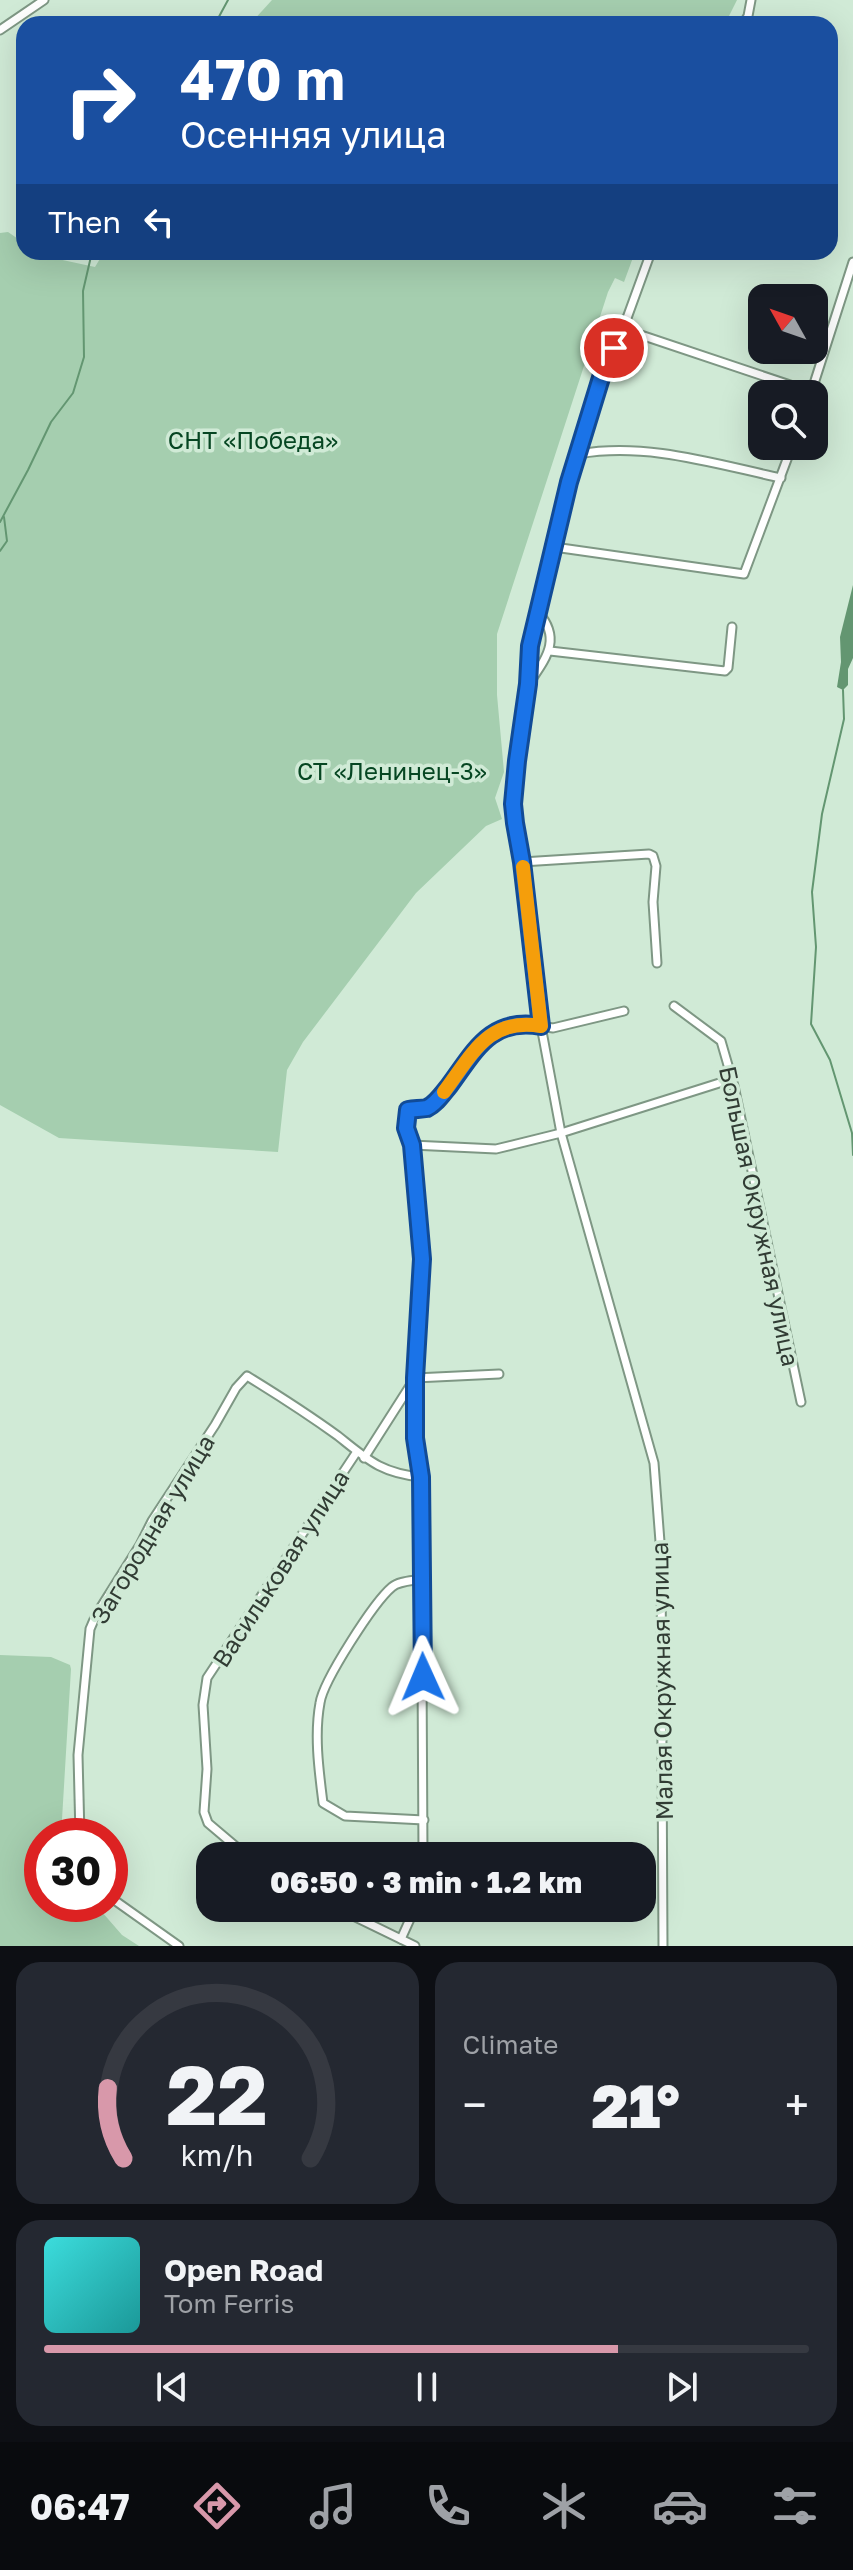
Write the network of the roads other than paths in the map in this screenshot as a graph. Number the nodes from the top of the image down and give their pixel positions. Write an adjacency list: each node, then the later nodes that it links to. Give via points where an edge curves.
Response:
1 (44, 0): 2 (street)
2 (21, 16)
3 (648, 260): 5 (street)
4 (853, 262): 7 (street)
5 (623, 329): 6 (street); 8 (street, via 604,368)
6 (773, 380)
7 (815, 380)
8 (579, 454): 10 (street, via 670,454); 11 (street)
9 (787, 460): 10 (street)
10 (781, 478): 11 (street, via 744,574)
11 (554, 547): 12 (street)
12 (538, 612): 14 (street, via 549,626); 15 (street)
13 (732, 627): 14 (street, via 725,671)
14 (550, 651): 15 (street)
15 (528, 684): 16 (street, Малая Окружная улица, via 513,804)
16 (522, 862): 17 (street, via 653,856); 20 (street, Малая Окружная улица)
17 (657, 963)
18 (674, 1006): 21 (street, Большая Окружная улица, via 721,1041)
19 (624, 1011): 20 (street, via 553,1028)
20 (541, 1026): 22 (street, Малая Окружная улица); 23 (street, via 495,1031 439,1099 408,1110 406,1128)
21 (732, 1079): 22 (street); 26 (street, Большая Окружная улица)
22 (561, 1133): 23 (street, via 496,1149); 41 (street, Малая Окружная улица, via 654,1463 661,1555)
23 (412, 1145): 25 (street, via 422,1259)
24 (499, 1374): 25 (street)
25 (415, 1378): 28 (street, Васильковая улица); 29 (street)
26 (801, 1402)
27 (356, 1453): 28 (street); 31 (street, Загородная улица, via 247,1376 236,1388 90,1629 81,1698); 33 (street, Васильковая улица, via 207,1678 204,1812 208,1823)
28 (364, 1458): 29 (street, via 397,1474)
29 (421, 1477): 30 (street)
30 (422, 1579): 32 (street); 32 (street, via 395,1584 387,1592 324,1687 318,1764 323,1803 345,1816)
31 (80, 1818)
32 (424, 1820): 34 (street)
33 (230, 1842)
34 (423, 1842)
35 (128, 1912): 39 (street)
36 (366, 1922): 38 (street)
37 (409, 1922): 38 (street)
38 (401, 1939): 40 (street)
39 (179, 1946)
40 (415, 1946)
41 (663, 1946)

